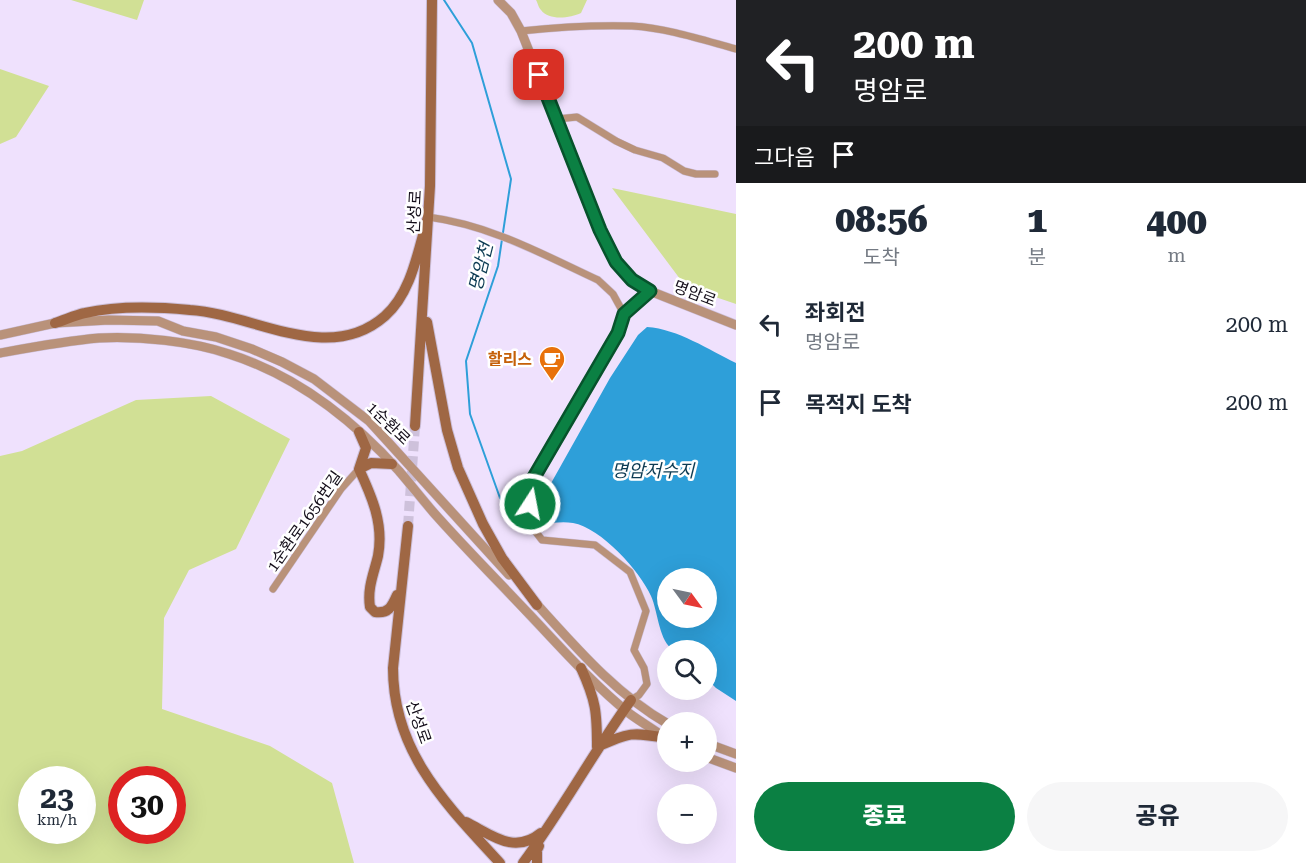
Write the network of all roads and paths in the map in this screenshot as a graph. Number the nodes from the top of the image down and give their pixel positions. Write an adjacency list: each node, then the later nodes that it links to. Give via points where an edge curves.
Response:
1 (432, 0): 7 (main road, 산성로)
2 (498, 0): 3 (street, 명암로)
3 (521, 31): 4 (street, via 634,26); 5 (street, 명암로)
4 (736, 49)
5 (557, 119): 6 (street, via 577,117 616,141 663,158 684,171); 8 (street, 명암로, via 616,262 632,280)
6 (715, 174)
7 (428, 217): 9 (main road, 산성로); 10 (street, via 484,228 598,280 613,294); 11 (main road, via 399,299 386,315 347,337 297,335 191,310 129,308 86,313)
8 (650, 291): 10 (street); 12 (street, 명암로)
9 (423, 304): 15 (main road, 산성로); 22 (main road, via 441,404 458,468 502,558)
10 (624, 314): 24 (street, via 618,333 530,484 529,523 542,540 595,545 630,572 646,611 634,650 647,684)
11 (55, 323): 13 (street, 1순환로); 22 (street, 1순환로, via 158,321 252,349 314,379 393,446)
12 (736, 325)
13 (0, 335)
14 (0, 354): 16 (street, 1순환로, via 100,338 192,345 229,354 278,375 341,415)
15 (415, 426)
16 (359, 432): 17 (street, 1순환로); 18 (main road, via 366,448)
17 (392, 464): 18 (main road, via 371,463); 23 (street, 1순환로)
18 (359, 469): 20 (main road, via 372,496 379,533 369,587 370,607 375,612 392,608); 21 (street, 1순환로1656번길)
19 (408, 526): 20 (main road, 산성로)
20 (402, 584): 33 (main road, 산성로, via 393,668 395,705 416,757)
21 (273, 589)
22 (537, 605): 24 (street, 1순환로)
23 (581, 668): 24 (street, 1순환로); 28 (main road, via 594,696)
24 (628, 704): 25 (street, 1순환로); 26 (street, 1순환로); 28 (main road)
25 (657, 718)
26 (657, 730)
27 (657, 737): 28 (main road, via 624,735)
28 (597, 747): 34 (main road)
29 (717, 747): 30 (street)
30 (736, 754)
31 (717, 760): 32 (street)
32 (736, 768)
33 (460, 819): 34 (main road, via 519,844); 35 (main road, 산성로)
34 (550, 827): 36 (main road); 37 (main road, via 537,850)
35 (500, 863)
36 (523, 863)
37 (537, 863)

